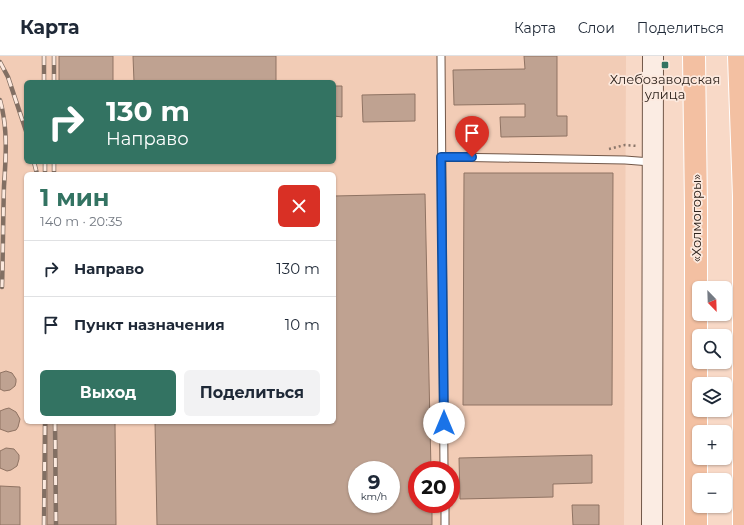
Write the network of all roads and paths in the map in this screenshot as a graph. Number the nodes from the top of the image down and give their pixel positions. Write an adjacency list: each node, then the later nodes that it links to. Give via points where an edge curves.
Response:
1 (441, 56): 7 (lane)
2 (653, 56): 8 (street)
3 (694, 56): 13 (highway, «Холмогоры»)
4 (739, 56): 14 (highway, via 744,196)
5 (638, 146): 6 (path)
6 (606, 149)
7 (441, 157): 8 (lane); 9 (lane)
8 (653, 162): 12 (street)
9 (444, 461)
10 (445, 513): 11 (lane)
11 (445, 525)
12 (652, 525)
13 (696, 525)
14 (744, 525)

